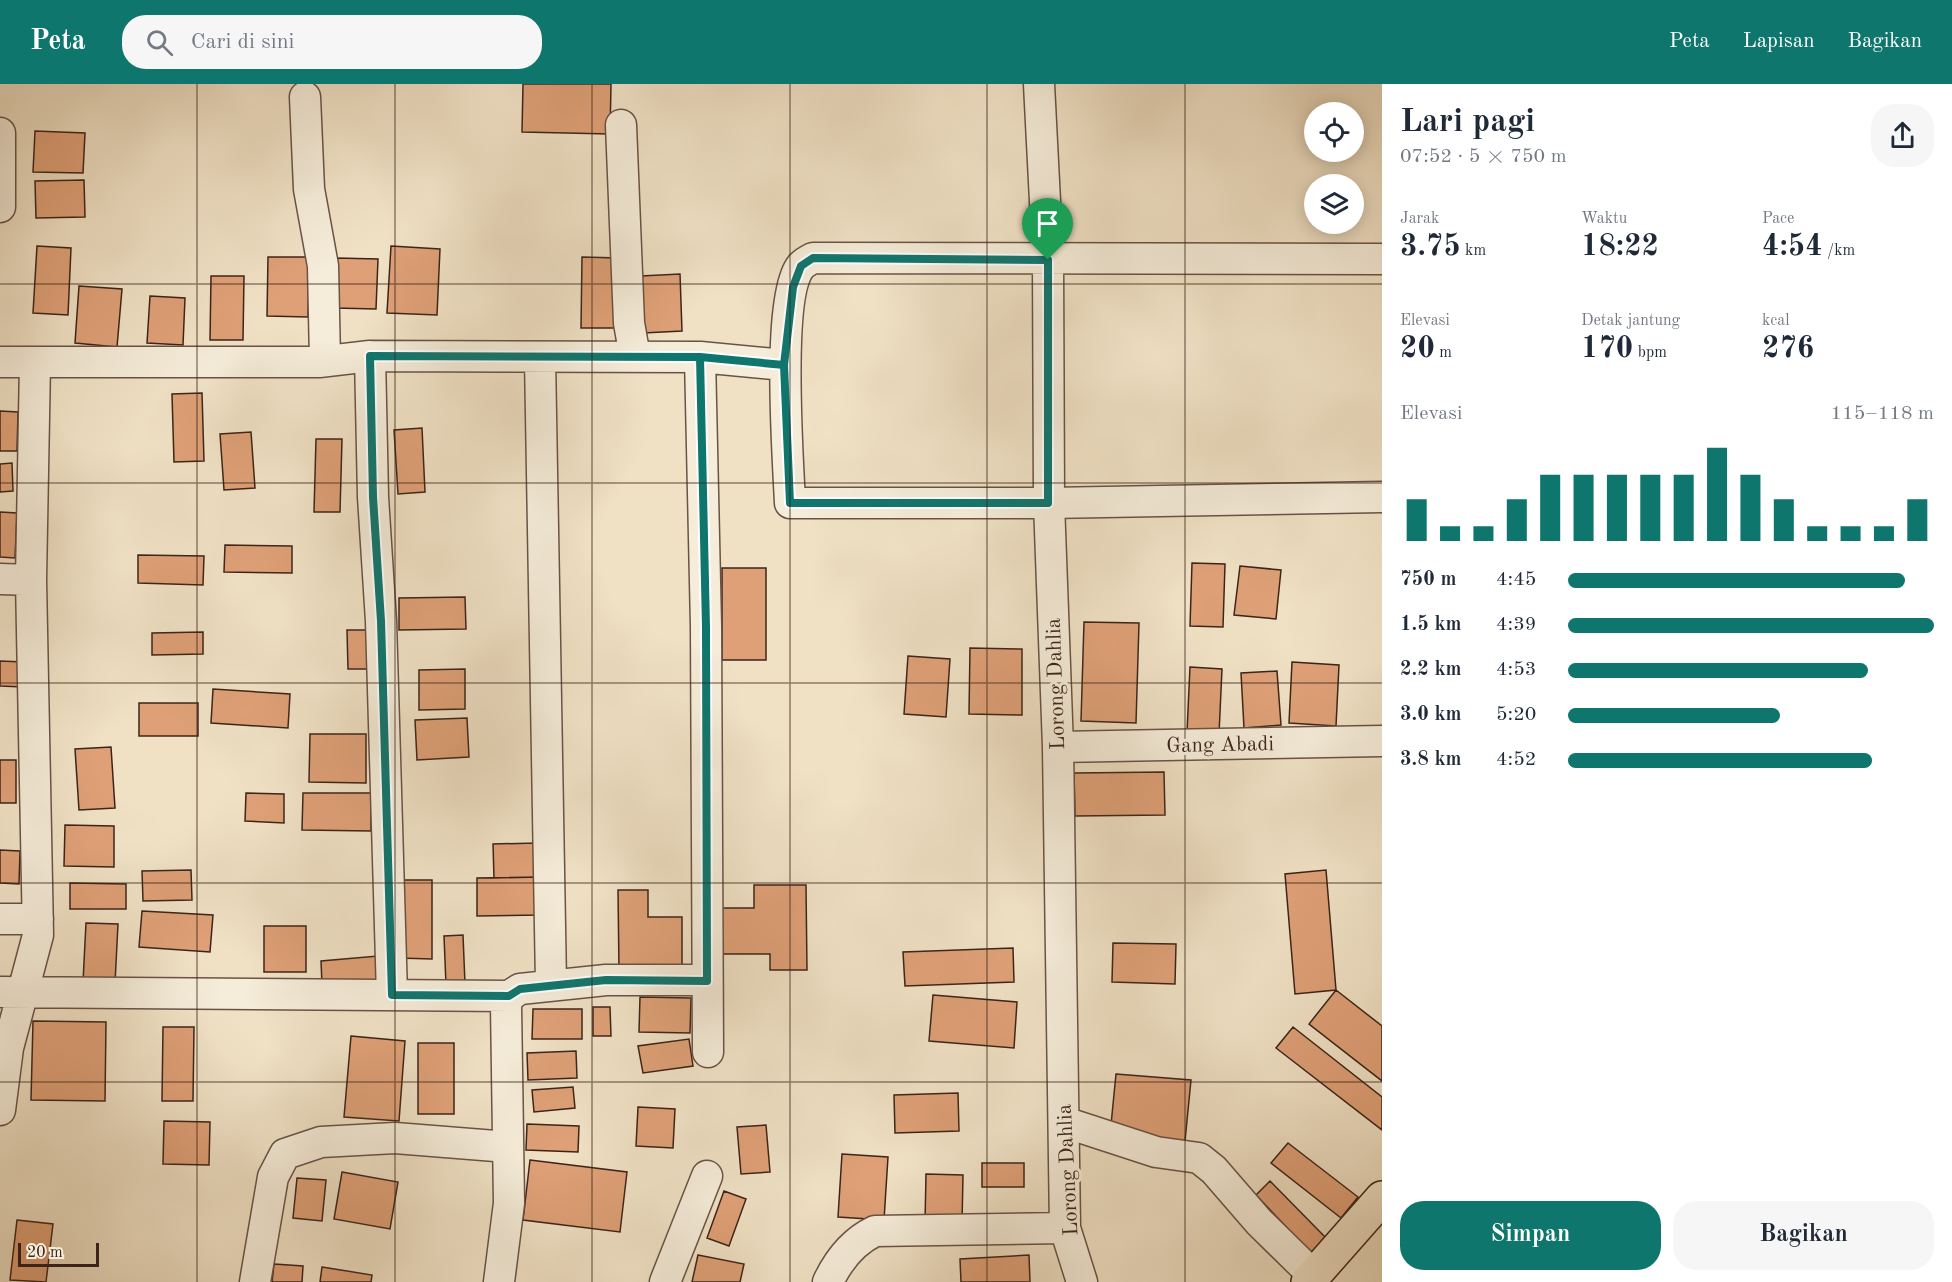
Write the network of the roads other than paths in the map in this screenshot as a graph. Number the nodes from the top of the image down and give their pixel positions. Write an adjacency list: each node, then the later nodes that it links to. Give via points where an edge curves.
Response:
1 (1040, 84): 7 (street, Lorong Dahlia)
2 (305, 97): 14 (street, via 309,189 323,266)
3 (621, 125): 9 (street, via 629,323)
4 (0, 133): 5 (street)
5 (0, 207)
6 (1382, 259): 7 (street)
7 (1048, 260): 15 (street, via 813,258 801,266 793,287); 17 (street, Lorong Dahlia)
8 (370, 356): 11 (street); 14 (street); 27 (street)
9 (635, 357): 10 (street); 11 (street)
10 (700, 357): 15 (street); 24 (street)
11 (540, 358): 25 (street)
12 (0, 362): 13 (street)
13 (35, 362): 14 (street); 19 (street)
14 (325, 362)
15 (784, 365): 17 (street, via 790,503)
16 (1382, 497): 17 (street)
17 (1048, 503): 21 (street, Lorong Dahlia)
18 (0, 579): 19 (street)
19 (31, 580): 23 (street)
20 (1382, 741): 21 (street, Gang Abadi)
21 (1058, 747): 31 (street, Lorong Dahlia)
22 (0, 919): 23 (street)
23 (38, 919): 26 (street, via 38,935)
24 (707, 981): 25 (street); 29 (street)
25 (551, 984): 28 (street, via 520,989)
26 (11, 992): 27 (street); 30 (street)
27 (392, 995): 28 (street)
28 (509, 996): 32 (street)
29 (708, 1052)
30 (0, 1110)
31 (1064, 1122): 35 (street, Lorong Dahlia); 36 (street, via 1156,1152 1199,1158)
32 (508, 1147): 37 (street, via 395,1138 321,1142 285,1154 273,1177); 38 (street, via 509,1203)
33 (707, 1176): 39 (street)
34 (1382, 1198): 36 (main road)
35 (1065, 1228): 40 (street, via 875,1232 860,1238); 41 (street, Lorong Dahlia)
36 (1311, 1279)
37 (255, 1282)
38 (499, 1282)
39 (664, 1282)
40 (828, 1282)
41 (1082, 1282)

